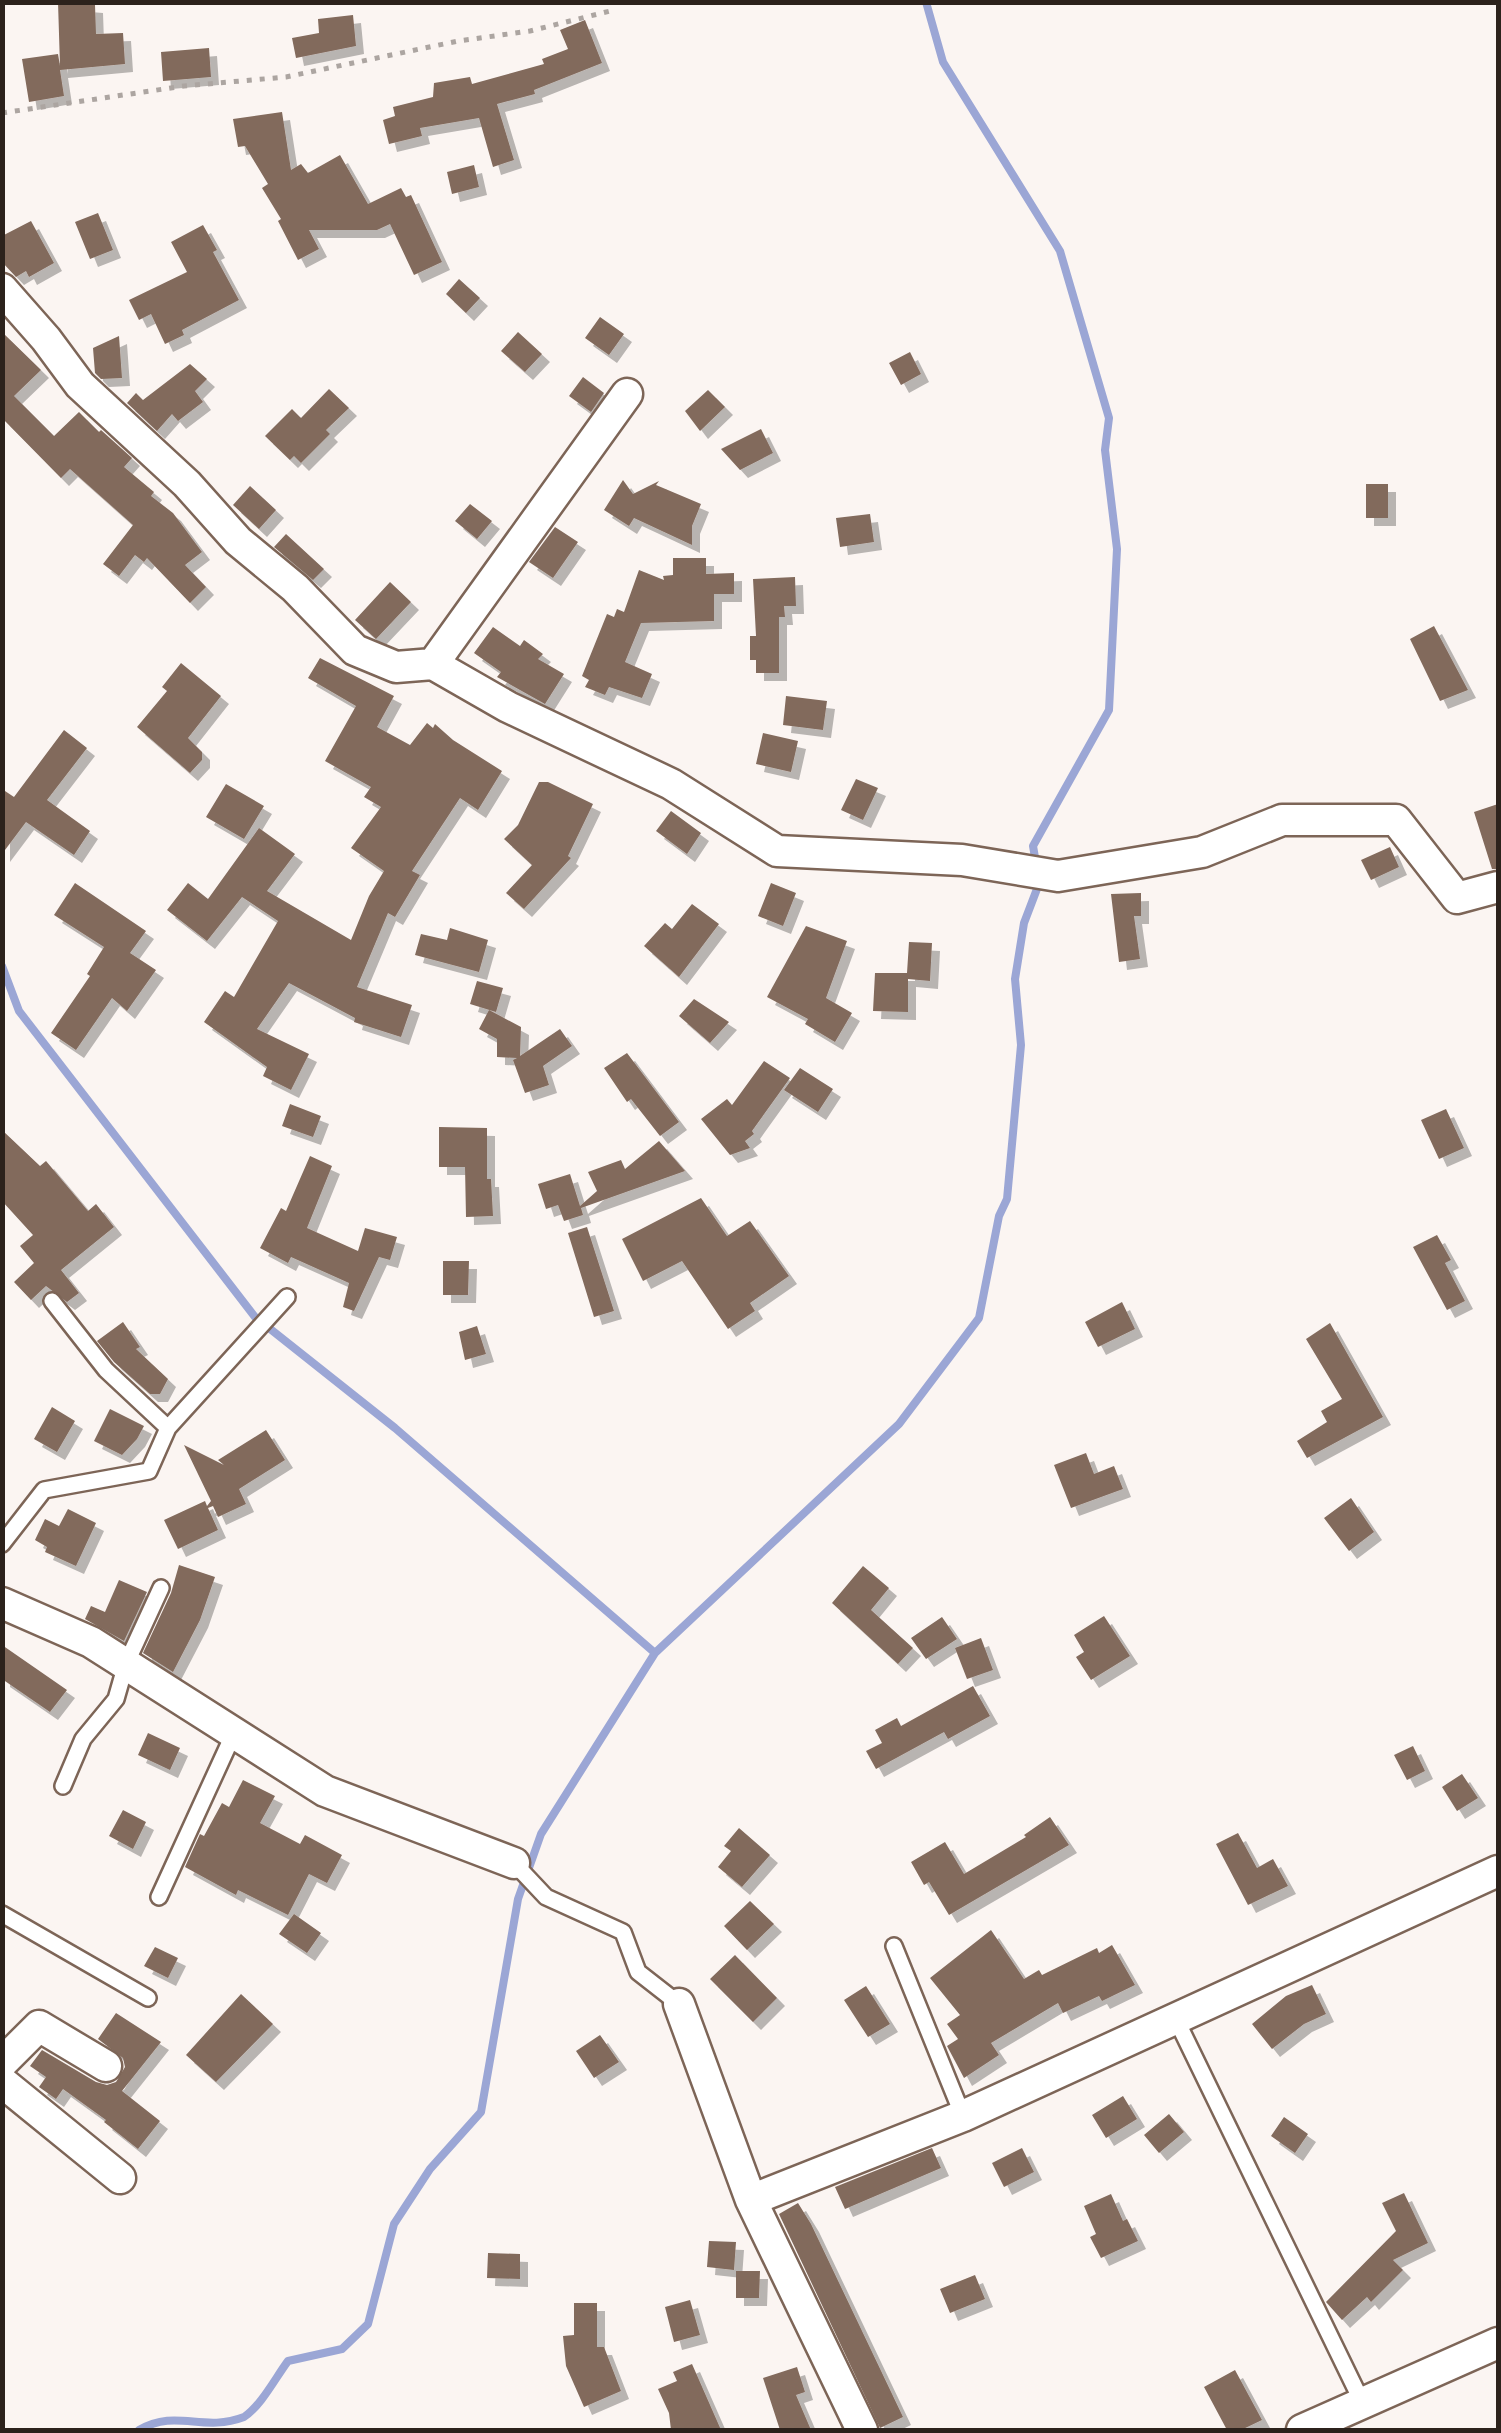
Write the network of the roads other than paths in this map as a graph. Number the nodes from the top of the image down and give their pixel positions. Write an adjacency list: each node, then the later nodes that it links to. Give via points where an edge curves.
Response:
1 (2, 289): 3 (street, via 80,386 356,650 396,667)
2 (626, 394): 3 (street)
3 (433, 664): 4 (street, via 671,784 778,851 962,860 1058,876 1202,852 1282,820 1396,820 1457,898)
4 (1498, 886)
5 (287, 1297): 7 (lane)
6 (52, 1301): 7 (lane, via 106,1370)
7 (168, 1428): 8 (lane, via 149,1471 44,1490)
8 (2, 1544)
9 (161, 1588): 11 (lane)
10 (2, 1603): 11 (street)
11 (126, 1664): 12 (street); 13 (lane, via 116,1699 84,1739)
12 (234, 1734): 14 (street, via 325,1791); 16 (lane)
13 (63, 1786)
14 (514, 1863): 20 (lane, via 546,1896 624,1932 638,1972)
15 (1498, 1871): 21 (street)
16 (158, 1897)
17 (2, 1914): 19 (lane)
18 (894, 1946): 25 (lane)
19 (148, 1998)
20 (679, 2004): 27 (street)
21 (1176, 2019): 25 (street); 29 (lane)
22 (2, 2064): 23 (street, via 39,2026)
23 (106, 2066)
24 (2, 2082): 26 (street)
25 (963, 2116): 27 (street)
26 (120, 2178)
27 (751, 2200): 30 (street)
28 (1498, 2343): 29 (street)
29 (1362, 2404): 31 (street)
30 (862, 2430)
31 (1302, 2430)

